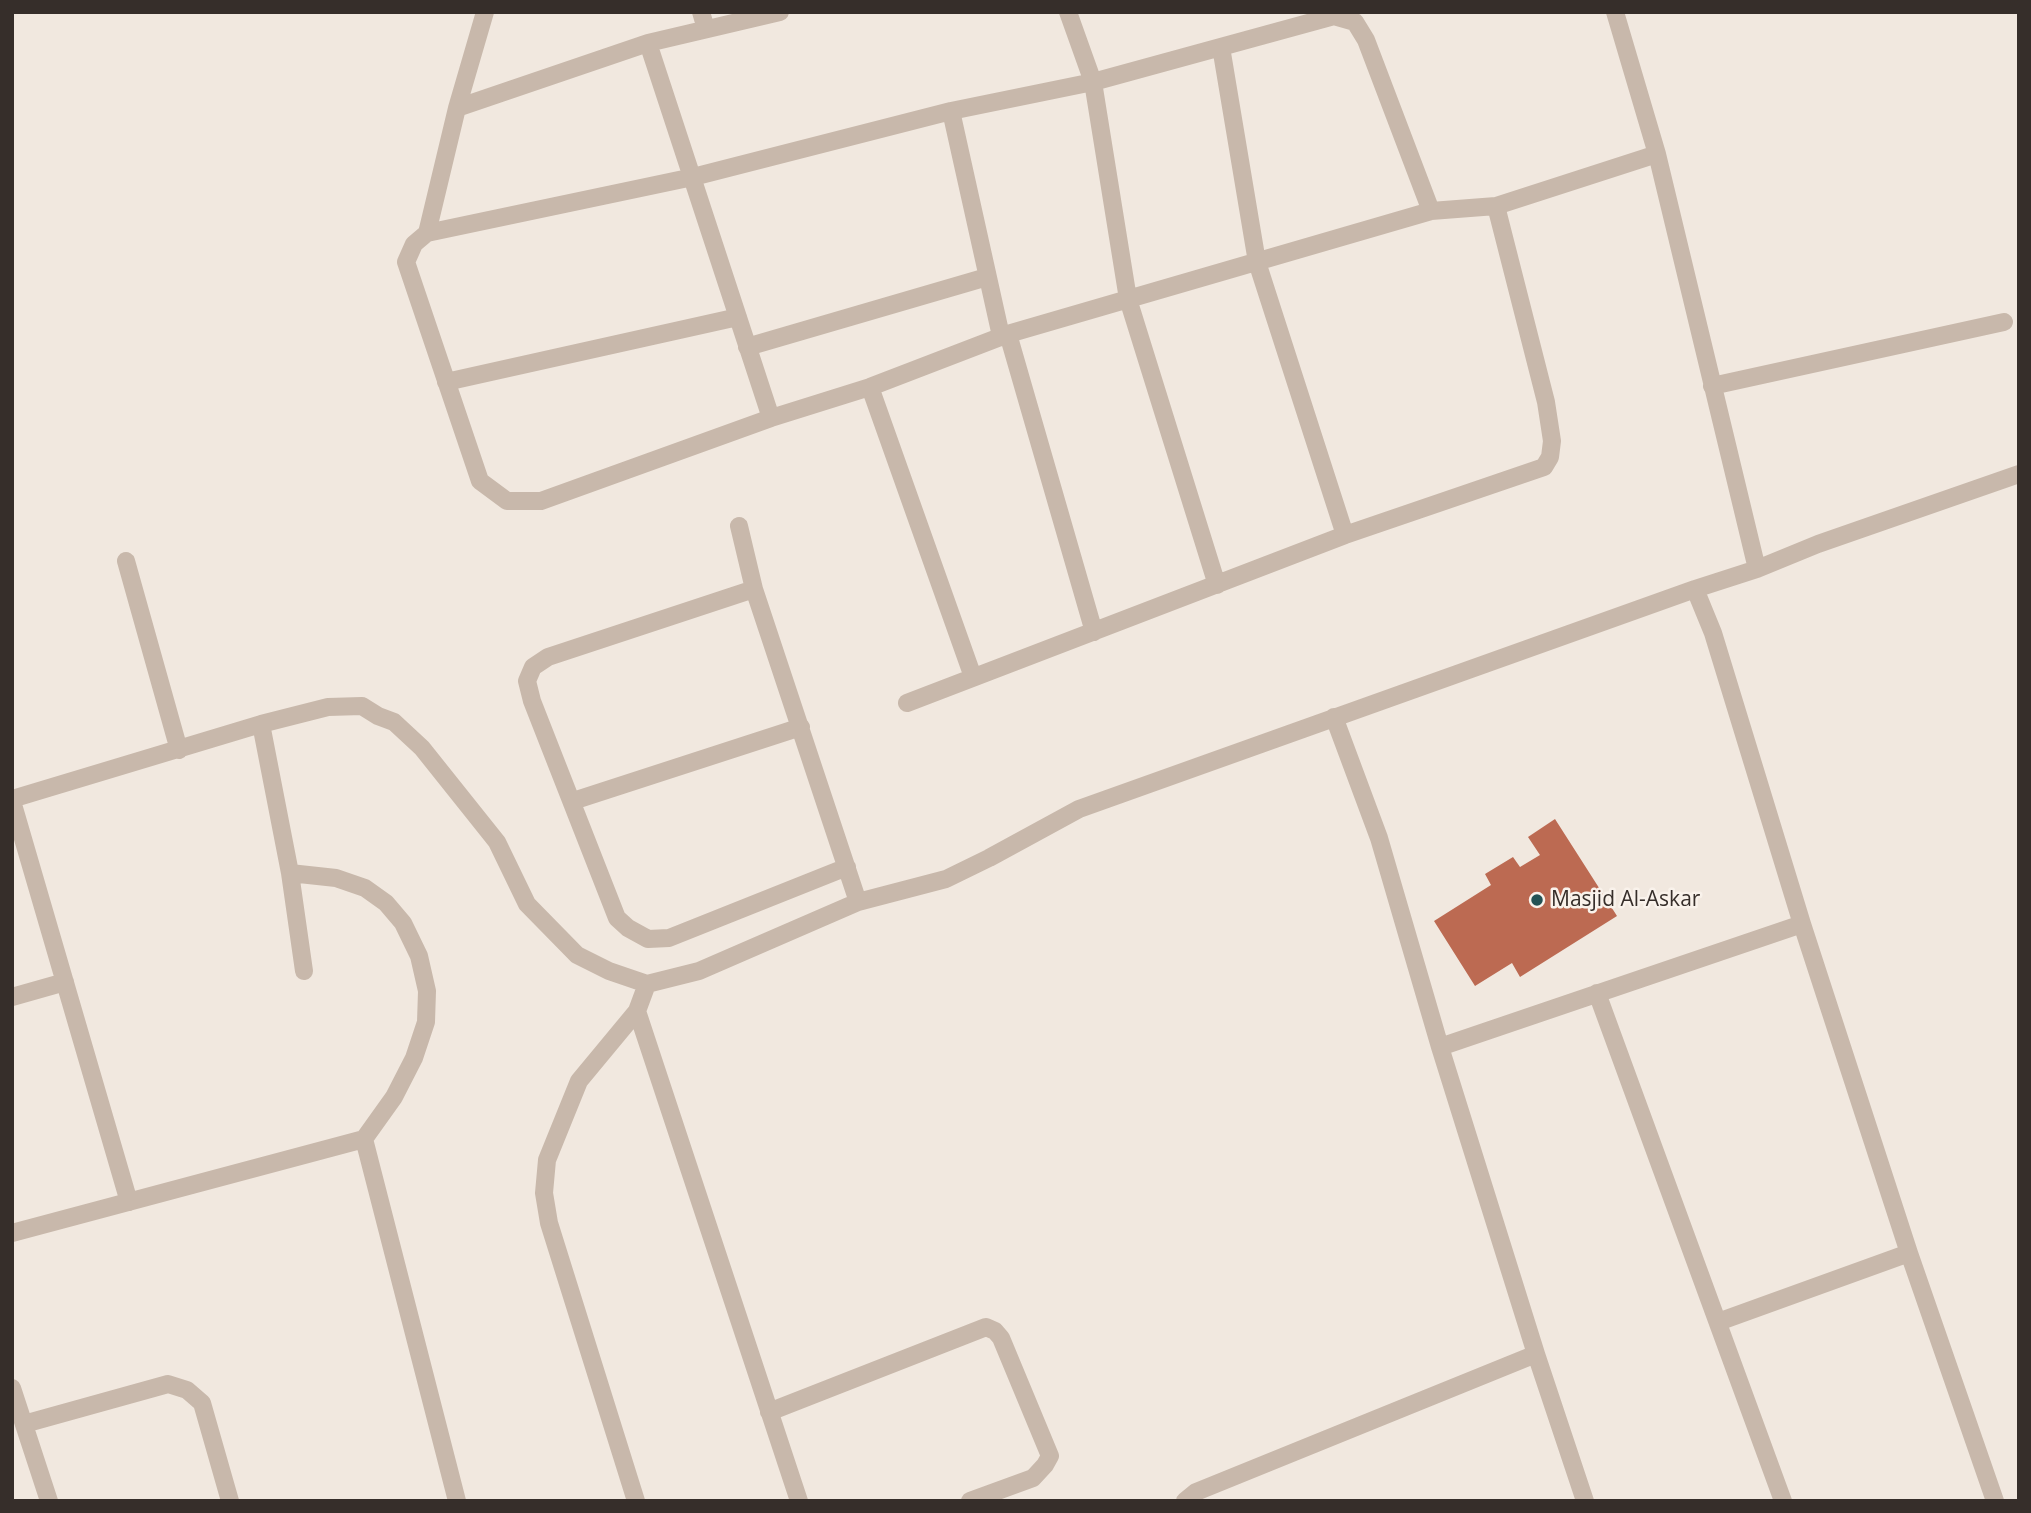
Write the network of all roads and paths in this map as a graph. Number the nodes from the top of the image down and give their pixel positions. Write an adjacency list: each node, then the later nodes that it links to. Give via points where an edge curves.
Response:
1 (485, 12): 9 (street)
2 (780, 12): 5 (street)
3 (1068, 12): 8 (street)
4 (1615, 12): 11 (street)
5 (703, 21): 6 (street)
6 (648, 43): 9 (street); 12 (street)
7 (1221, 47): 8 (street); 14 (street, via 1334,16 1355,22 1367,40); 16 (street)
8 (1093, 82): 10 (street); 18 (street)
9 (457, 108): 15 (street)
10 (951, 111): 12 (street); 17 (street)
11 (1657, 154): 13 (street); 24 (street)
12 (693, 177): 15 (street); 19 (street)
13 (1496, 206): 14 (street); 29 (street, via 1546,402 1550,457 1544,467 1528,474)
14 (1431, 211): 16 (street)
15 (427, 233): 23 (street, via 414,244 406,262)
16 (1257, 262): 18 (street); 29 (street)
17 (988, 277): 21 (street); 22 (street)
18 (1128, 299): 21 (street); 32 (street)
19 (738, 317): 22 (street); 23 (street)
20 (2004, 322): 24 (street)
21 (1004, 335): 25 (street); 35 (street)
22 (747, 347): 26 (street)
23 (446, 382): 26 (street, via 480,481 507,501 541,501)
24 (1712, 386): 31 (street)
25 (870, 387): 26 (street); 36 (street)
26 (771, 418)
27 (2019, 474): 31 (street)
28 (739, 526): 33 (street)
29 (1345, 535): 32 (street)
30 (126, 561): 41 (street)
31 (1758, 569): 34 (street)
32 (1217, 585): 35 (street)
33 (754, 589): 40 (street); 43 (street, via 548,657 533,667 527,681 532,701)
34 (1695, 589): 38 (street); 47 (street, via 1713,633)
35 (1094, 632): 36 (street)
36 (973, 677): 37 (street)
37 (907, 703)
38 (1334, 717): 46 (street, via 1079,809 946,879); 54 (street, via 1378,838)
39 (261, 724): 41 (street); 45 (street); 50 (street, via 328,707 362,706 394,722 422,748 497,842 527,904 577,955)
40 (801, 727): 43 (street); 44 (street)
41 (178, 750): 42 (street)
42 (12, 800): 49 (street)
43 (573, 801): 44 (street, via 617,918 648,939 669,938)
44 (847, 867): 46 (street)
45 (290, 873): 48 (street); 55 (street, via 336,878 365,888 403,923 419,956 427,991 426,1022 394,1097)
46 (858, 902): 50 (street, via 699,971)
47 (1802, 924): 51 (street); 58 (street)
48 (304, 971)
49 (65, 982): 52 (street); 56 (street)
50 (647, 984): 53 (street)
51 (1597, 992): 54 (street); 59 (street)
52 (12, 997)
53 (637, 1011): 62 (street); 67 (street, via 579,1081 547,1160 544,1193 549,1223)
54 (1440, 1046): 60 (street)
55 (364, 1139): 56 (street); 66 (street)
56 (129, 1202): 57 (street)
57 (12, 1233)
58 (1909, 1253): 59 (street); 73 (street)
59 (1718, 1322): 72 (street)
60 (1536, 1354): 70 (street, via 1196,1492); 71 (street)
61 (12, 1388): 63 (street)
62 (769, 1412): 68 (street); 69 (street, via 986,1327 1002,1338 1049,1456 1033,1478)
63 (24, 1424): 64 (street); 65 (street, via 167,1384 187,1390 202,1403)
64 (49, 1501)
65 (230, 1501)
66 (457, 1501)
67 (636, 1501)
68 (799, 1501)
69 (970, 1501)
70 (1185, 1501)
71 (1585, 1501)
72 (1783, 1501)
73 (1995, 1501)

